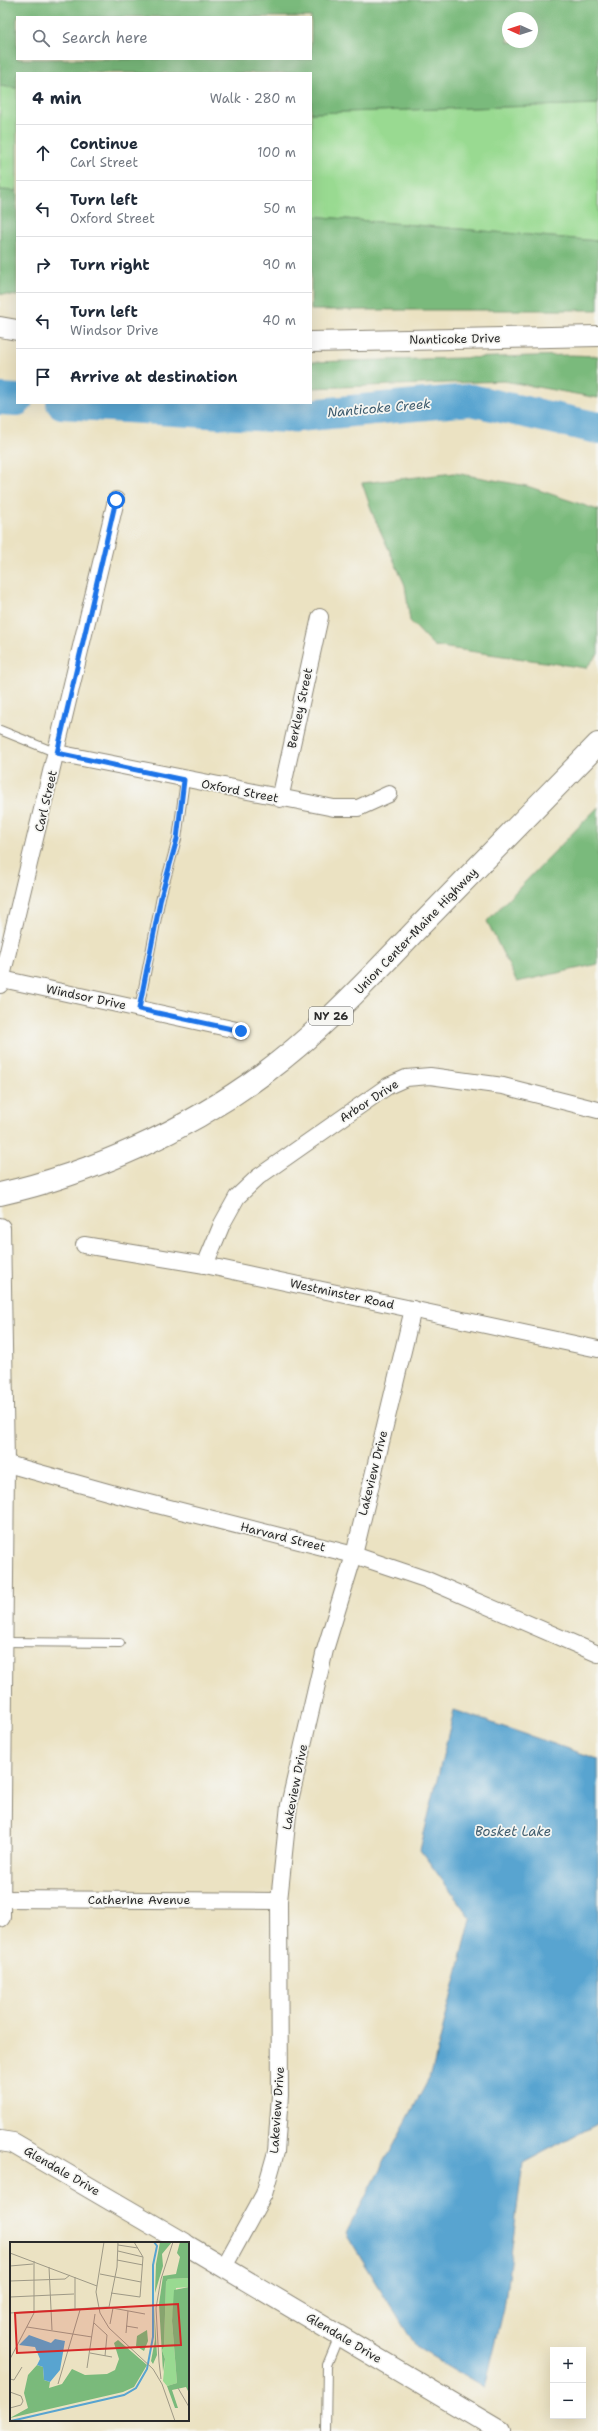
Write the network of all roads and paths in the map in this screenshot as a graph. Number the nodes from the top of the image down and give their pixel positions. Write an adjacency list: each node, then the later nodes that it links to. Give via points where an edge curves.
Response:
1 (0, 327): 2 (street)
2 (16, 330)
3 (598, 336): 4 (street, Nanticoke Drive)
4 (312, 342)
5 (116, 500): 9 (street, Carl Street)
6 (320, 617): 12 (street, Berkley Street)
7 (0, 730): 9 (lane, Oxford Street)
8 (598, 744): 17 (main road, Union Center-Maine Highway / NY 26, via 368,980 320,1026 263,1074 225,1100 169,1132 106,1161 21,1190)
9 (57, 753): 10 (street, Oxford Street); 13 (street, Carl Street)
10 (184, 780): 12 (street, Oxford Street); 14 (lane, via 177,839 161,897)
11 (389, 794): 12 (street, Oxford Street, via 358,808 334,808)
12 (280, 799)
13 (1, 982): 14 (street, Windsor Drive)
14 (139, 1009): 15 (street, Windsor Drive)
15 (241, 1031)
16 (598, 1110): 20 (street, Arbor Drive, via 503,1086 430,1076 406,1078 388,1086 258,1177 237,1197 222,1224)
17 (0, 1194)
18 (0, 1228): 23 (street)
19 (84, 1245): 20 (street, Westminster Road)
20 (205, 1265): 21 (street, Westminster Road)
21 (413, 1309): 22 (street, Westminster Road); 26 (street, Lakeview Drive)
22 (598, 1349)
23 (1, 1354): 24 (street)
24 (4, 1462): 25 (street); 26 (street, Harvard Street, via 122,1496)
25 (2, 1534): 27 (street)
26 (354, 1555): 29 (street, Harvard Street, via 425,1579); 31 (street, Lakeview Drive, via 325,1650 289,1805)
27 (3, 1642): 28 (lane); 30 (street)
28 (120, 1643)
29 (598, 1654)
30 (0, 1899): 31 (street, Catherine Avenue); 32 (street)
31 (279, 1901): 36 (street, Lakeview Drive, via 280,2095 276,2152 264,2194)
32 (0, 1918)
33 (0, 2141): 34 (street, Glendale Drive, via 13,2143)
34 (182, 2242)
35 (189, 2247): 36 (street, Glendale Drive)
36 (224, 2267): 37 (street, Glendale Drive)
37 (340, 2336): 38 (lane, via 327,2365); 39 (street, Glendale Drive)
38 (326, 2431)
39 (500, 2431)

